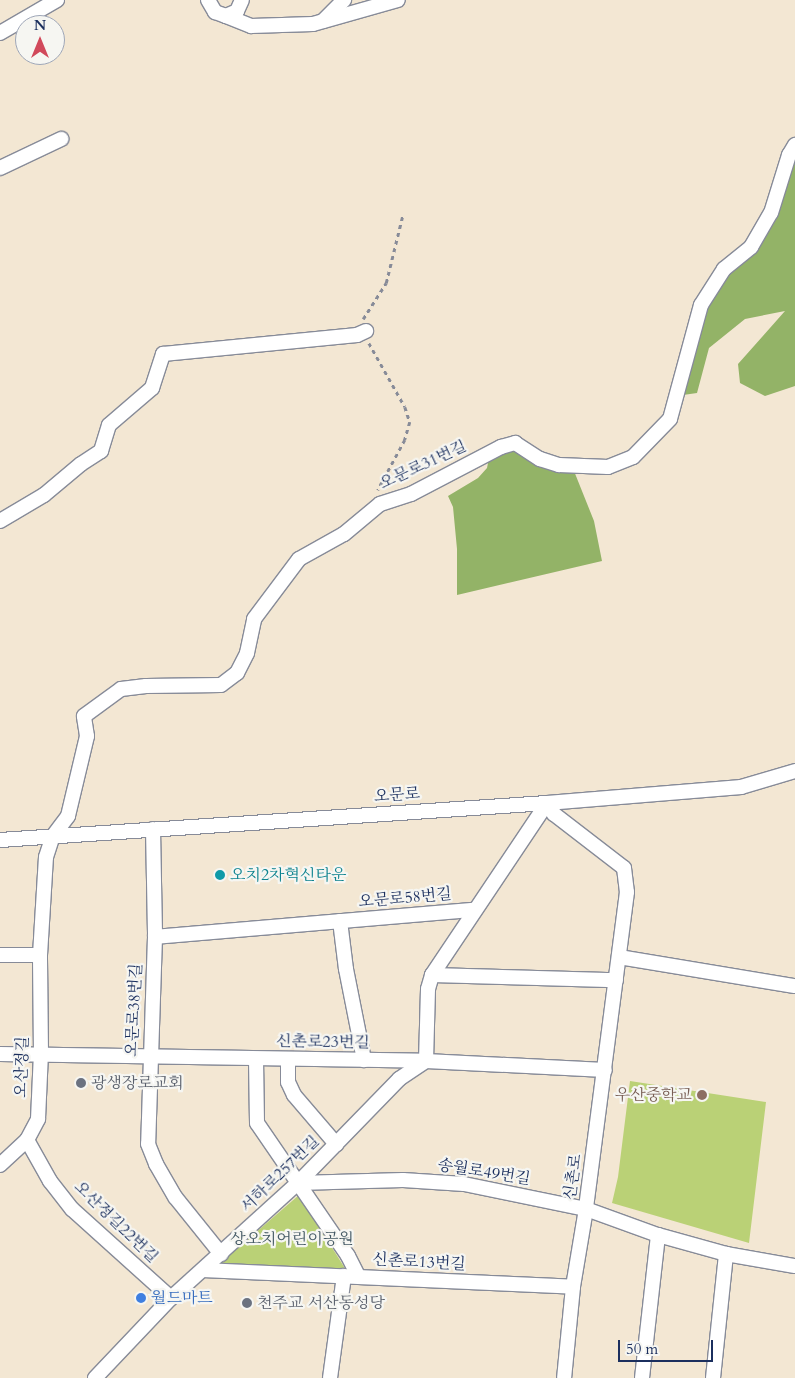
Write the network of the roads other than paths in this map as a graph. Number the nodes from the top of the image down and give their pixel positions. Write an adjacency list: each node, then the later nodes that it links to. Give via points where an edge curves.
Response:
1 (57, 0): 8 (street)
2 (242, 0): 6 (street, via 237,11)
3 (344, 0): 7 (street)
4 (398, 0): 7 (street)
5 (206, 1): 6 (street, via 215,12)
6 (226, 16): 7 (street, via 251,26)
7 (322, 22)
8 (0, 33)
9 (61, 139): 11 (street)
10 (795, 145): 17 (street, 오문로31번길, via 788,155 771,213 751,248 724,269 701,305 670,419 633,457 608,467 559,465 540,459 515,443 501,447 411,494 380,504 344,534 299,559 254,619 247,653 237,673 221,685 121,689 84,716 87,736 68,816)
11 (0, 168)
12 (366, 331): 13 (street, via 357,336 163,354 152,388 109,425 101,451 44,495)
13 (0, 521)
14 (795, 771): 15 (street, 오문로, via 741,787)
15 (547, 803): 16 (street, 오문로); 19 (street, 오문로58번길); 24 (street, 신촌로, via 554,814 624,868 627,892)
16 (154, 830): 17 (street, 오문로); 21 (street, 오문로38번길)
17 (53, 836): 18 (street, 오문로); 23 (street, 오산정길, via 46,857)
18 (0, 840)
19 (473, 910): 20 (street, 오문로58번길); 25 (street, 오문로58번길)
20 (340, 921): 21 (street); 33 (street)
21 (155, 938): 30 (street, 오문로38번길)
22 (0, 955): 23 (street)
23 (40, 955): 29 (street, 오산정길)
24 (619, 958): 26 (street, 신촌로); 27 (street)
25 (432, 975): 26 (street); 34 (street, 오문로58번길, via 428,989)
26 (616, 980): 35 (street, 신촌로)
27 (795, 986)
28 (0, 1054): 29 (street, 신촌로23번길)
29 (42, 1054): 30 (street, 신촌로23번길); 36 (street, 오산정길, via 38,1118)
30 (150, 1058): 31 (street, 신촌로23번길); 42 (street, 오문로38번길, via 148,1144 176,1198)
31 (256, 1059): 32 (street, 신촌로23번길); 39 (street, via 257,1122)
32 (288, 1059): 33 (street, 신촌로23번길); 37 (street, via 288,1082 294,1095)
33 (364, 1060): 34 (street, 신촌로23번길)
34 (426, 1061): 35 (street, 신촌로23번길); 37 (street, 서하로257번길, via 399,1079)
35 (605, 1070): 40 (street, 신촌로)
36 (27, 1140): 38 (street, 오산정길); 48 (street, 오산정길22번길, via 50,1181 72,1209)
37 (336, 1144): 39 (street, 서하로257번길)
38 (0, 1164)
39 (298, 1183): 40 (street, 송월로49번길, via 464,1184); 42 (street, 서하로257번길); 46 (street, via 348,1256)
40 (586, 1209): 41 (street, 송월로49번길); 47 (street, 신촌로)
41 (658, 1235): 43 (street, 송월로49번길); 52 (street)
42 (221, 1254): 45 (street, 서하로257번길)
43 (726, 1254): 44 (street, 송월로49번길); 53 (street)
44 (795, 1266)
45 (204, 1270): 46 (street, 신촌로13번길); 48 (street, 서하로257번길)
46 (351, 1276): 47 (street, 신촌로13번길); 50 (street)
47 (573, 1287): 51 (street, 신촌로)
48 (171, 1298): 49 (street, 서하로257번길)
49 (95, 1378)
50 (330, 1378)
51 (564, 1378)
52 (642, 1378)
53 (714, 1378)

